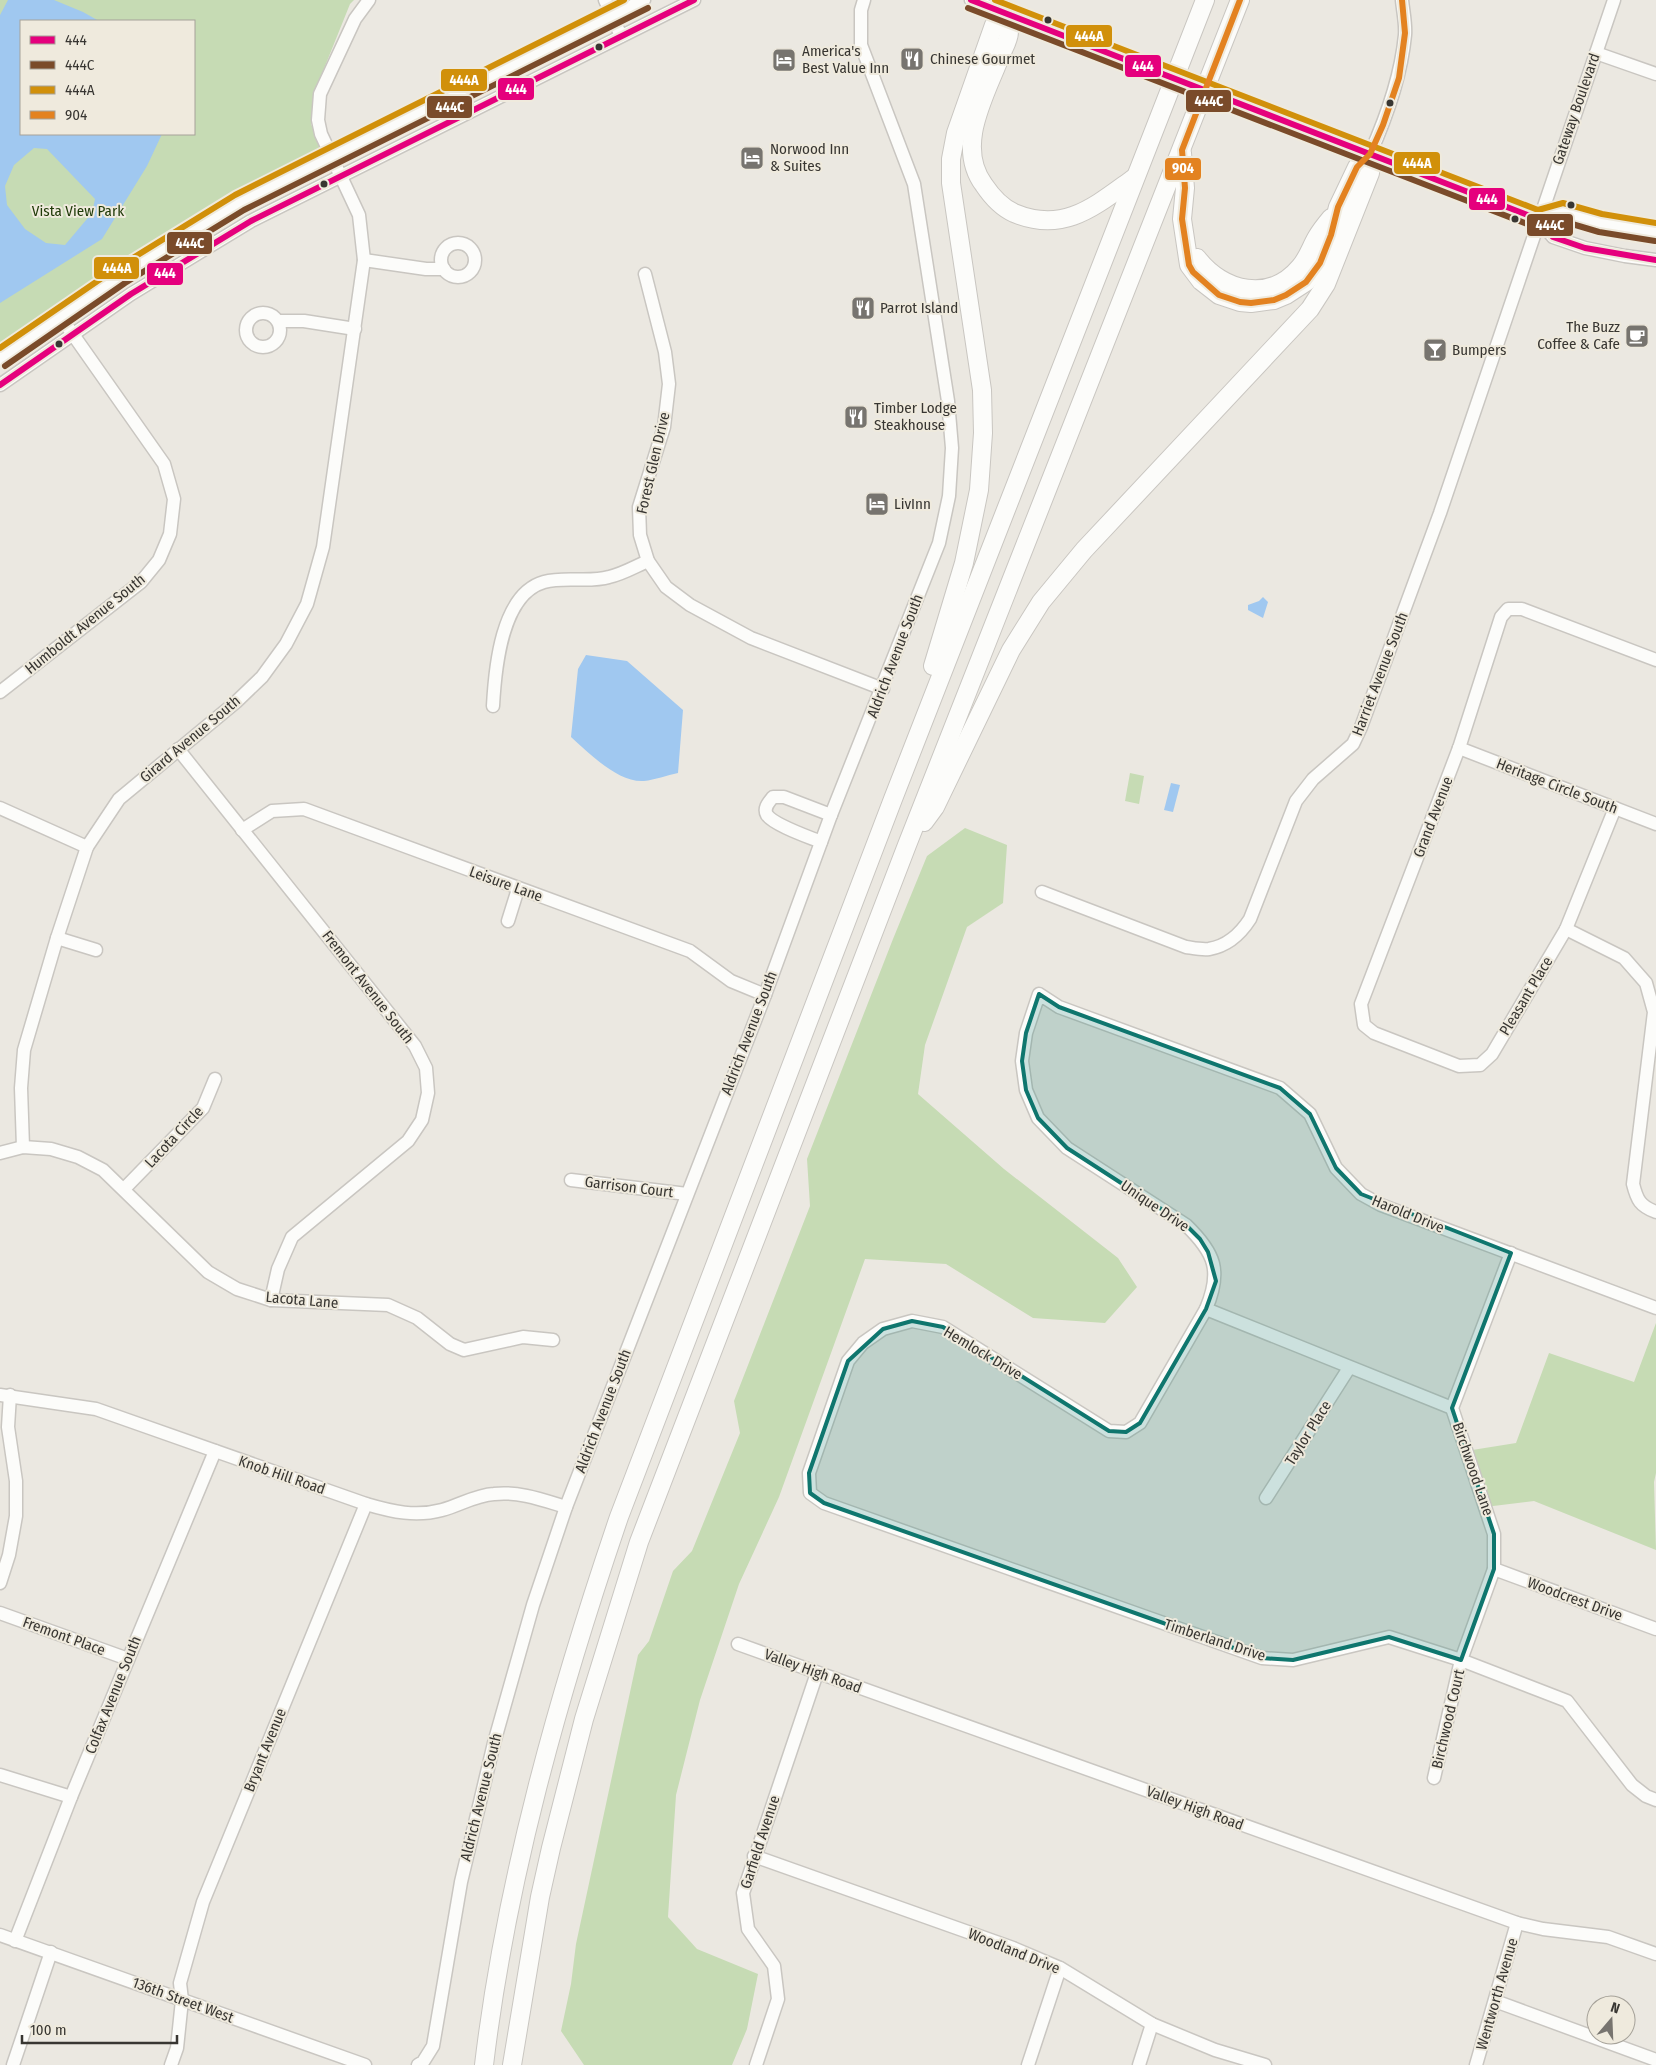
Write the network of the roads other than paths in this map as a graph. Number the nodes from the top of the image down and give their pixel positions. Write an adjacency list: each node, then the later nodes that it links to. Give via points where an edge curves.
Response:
1 (369, 0): 18 (street, Girard Avenue South, via 354,19 320,94 318,120)
2 (605, 0): 12 (street)
3 (644, 0): 12 (street)
4 (694, 0): 13 (street)
5 (864, 0): 35 (street, Aldrich Avenue South, via 861,45 914,184 948,400 952,448 948,496 939,543)
6 (971, 0): 11 (street)
7 (1205, 0): 20 (highway)
8 (1240, 0): 16 (highway)
9 (1402, 0): 17 (street, via 1405,33 1398,78)
10 (1614, 0): 14 (street, Gateway Boulevard)
11 (1009, 6): 17 (street, bridge, via 1143,65); 20 (highway, via 1009,32 973,127 971,146 980,181 993,199 1028,219 1051,221 1074,217); 40 (highway, via 994,25 956,133 951,159 951,183 982,390 979,490 964,562)
12 (611, 16): 13 (street); 18 (street)
13 (621, 36): 19 (street)
14 (1596, 53): 15 (street); 21 (street, Gateway Boulevard)
15 (1656, 74)
16 (1182, 150): 17 (highway, via 1185,188 1182,220 1189,265 1209,288 1246,302 1274,300 1297,289 1314,273 1357,167); 47 (highway)
17 (1370, 154): 21 (street); 47 (highway, via 1370,173 1326,284 1310,309 1084,550 1041,602 1011,650 935,807)
18 (331, 155): 19 (street, Girard Avenue South); 27 (street, via 182,236)
19 (341, 175): 23 (street, Girard Avenue South, via 359,215); 30 (street, via 191,256)
20 (1134, 178): 40 (highway)
21 (1538, 219): 22 (street, via 1562,212 1600,223); 24 (street, via 1553,237 1584,248); 50 (street, Harriet Avenue South, via 1437,520 1362,727 1353,744 1313,779 1296,801 1250,919 1241,932 1210,949 1186,947)
22 (1656, 232)
23 (364, 260): 25 (street); 29 (street, Girard Avenue South)
24 (1656, 260)
25 (444, 269)
26 (644, 274): 33 (street, Forest Glen Drive, via 665,352 669,384 664,427 639,507 640,535)
27 (60, 316): 30 (street, Humboldt Avenue South); 31 (street)
28 (278, 321): 29 (street, via 304,321)
29 (355, 329): 39 (street, Girard Avenue South, via 323,547 307,604 286,644 262,677)
30 (73, 333): 32 (street); 36 (street, Humboldt Avenue South, via 164,464 174,499 170,534 159,560 141,582)
31 (0, 359)
32 (0, 384)
33 (648, 561): 35 (street, Forest Glen Drive, via 666,587 690,605 750,638); 37 (street, via 608,578 544,582 522,594 511,613 496,662)
34 (1656, 660): 38 (street, Grand Avenue, via 1522,609 1508,609 1501,617)
35 (882, 689): 43 (street, Aldrich Avenue South)
36 (0, 692)
37 (493, 706)
38 (1459, 748): 42 (street, Heritage Circle South); 57 (street, Grand Avenue, via 1361,1004)
39 (178, 749): 45 (street, Fremont Avenue South); 48 (street, Girard Avenue South, via 119,799)
40 (893, 799): 106 (highway, via 622,1508 604,1563 557,1715 514,1888)
41 (0, 808): 48 (street)
42 (1615, 808): 44 (street, Heritage Circle South); 52 (street, Pleasant Place)
43 (831, 815): 46 (street, Aldrich Avenue South); 46 (street, via 784,797 773,798 767,803 766,812 775,822)
44 (1656, 824)
45 (242, 830): 49 (street, Leisure Lane, via 272,811 304,809); 67 (street, Fremont Avenue South, via 415,1046 426,1068 428,1093 422,1120 408,1141 292,1238 278,1269)
46 (821, 842): 56 (street, Aldrich Avenue South)
47 (907, 845): 107 (highway, via 639,1542 587,1710 540,1897)
48 (87, 847): 53 (street, Girard Avenue South)
49 (518, 889): 51 (street); 56 (street, Leisure Lane, via 690,951 731,981)
50 (1042, 892)
51 (508, 921)
52 (1566, 929): 57 (street, Pleasant Place, via 1492,1054 1480,1065 1459,1066 1374,1033); 58 (street, via 1624,958 1646,983 1654,1012)
53 (57, 938): 54 (street); 60 (street, Girard Avenue South, via 24,1050 21,1088)
54 (96, 950)
55 (1039, 994): 66 (street, Harold Drive, via 1059,1007 1280,1088 1310,1114 1336,1168 1360,1194 1380,1205); 69 (street, Unique Drive, via 1026,1033 1022,1061 1026,1090 1038,1118 1067,1148 1186,1225 1200,1238 1214,1268 1216,1281)
56 (765, 995): 64 (street, Aldrich Avenue South)
57 (1364, 1025)
58 (1652, 1062): 65 (street, via 1633,1184 1637,1200)
59 (215, 1080): 63 (street, Lacota Circle, via 203,1108)
60 (23, 1148): 61 (street, Lacota Lane); 63 (street, Lacota Lane, via 52,1149 78,1156 103,1170)
61 (0, 1153)
62 (571, 1180): 64 (street, Garrison Court)
63 (124, 1189): 67 (street, Lacota Lane, via 208,1272 237,1289)
64 (687, 1194): 78 (street, Aldrich Avenue South)
65 (1656, 1212)
66 (1511, 1253): 68 (street, Harold Drive); 73 (street, Birchwood Lane)
67 (271, 1300): 70 (street, Lacota Lane, via 388,1305 418,1318 450,1344 464,1350 523,1338)
68 (1656, 1308)
69 (1206, 1309): 71 (street); 76 (street, Hemlock Drive, via 1140,1423 1126,1432 1109,1431 942,1327 912,1322 883,1329 863,1343 848,1361 809,1473 810,1493)
70 (553, 1340)
71 (1349, 1368): 73 (street); 75 (street, Taylor Place)
72 (5, 1395): 74 (street, Knob Hill Road, via 96,1409); 80 (street, via 16,1481 16,1516)
73 (1452, 1408): 79 (street, Birchwood Lane, via 1494,1534)
74 (215, 1451): 77 (street, Knob Hill Road); 84 (street, Colfax Avenue South)
75 (1266, 1498)
76 (824, 1503): 85 (street, Timberland Drive, via 1262,1658 1292,1660 1389,1637)
77 (366, 1504): 78 (street, Knob Hill Road, via 417,1514 443,1510 485,1495 508,1493); 98 (street, Bryant Avenue, via 203,1902 180,1983)
78 (566, 1508): 102 (street, Aldrich Avenue South, via 533,1605 494,1743 461,1882 433,2046)
79 (1494, 1569): 82 (street, Woodcrest Drive); 85 (street, Birchwood Lane)
80 (0, 1583)
81 (0, 1613): 84 (street, Fremont Place)
82 (1656, 1629)
83 (738, 1644): 86 (street, Valley High Road)
84 (128, 1659): 89 (street, Colfax Avenue South)
85 (1461, 1660): 88 (street, Birchwood Court); 90 (street, Timberland Drive, via 1567,1701 1632,1785)
86 (818, 1672): 91 (street, Garfield Avenue); 92 (street, Valley High Road)
87 (0, 1775): 89 (street)
88 (1434, 1778)
89 (71, 1797): 94 (street, Colfax Avenue South)
90 (1656, 1800)
91 (754, 1856): 97 (street, Woodland Drive, via 1003,1944); 108 (street, Garfield Avenue, via 743,1893 748,1929 774,1966 778,1999)
92 (1517, 1923): 96 (street, Valley High Road, via 1608,1937); 99 (street, Wentworth Avenue)
93 (0, 1935): 94 (street, 136th Street West)
94 (15, 1941): 95 (street, 136th Street West)
95 (51, 1952): 98 (street, 136th Street West); 103 (street)
96 (1656, 1954)
97 (1060, 1968): 100 (street, Woodland Drive); 109 (street)
98 (182, 2000): 104 (street, Bryant Avenue, via 177,2048); 105 (street, 136th Street West)
99 (1495, 2001): 101 (street); 112 (street, Wentworth Avenue)
100 (1152, 2024): 110 (street); 111 (street, Woodland Drive, via 1215,2050)
101 (1656, 2060)
102 (420, 2064)
103 (13, 2065)
104 (171, 2065)
105 (365, 2065)
106 (484, 2065)
107 (512, 2065)
108 (756, 2065)
109 (1028, 2065)
110 (1139, 2065)
111 (1265, 2065)
112 (1476, 2065)

